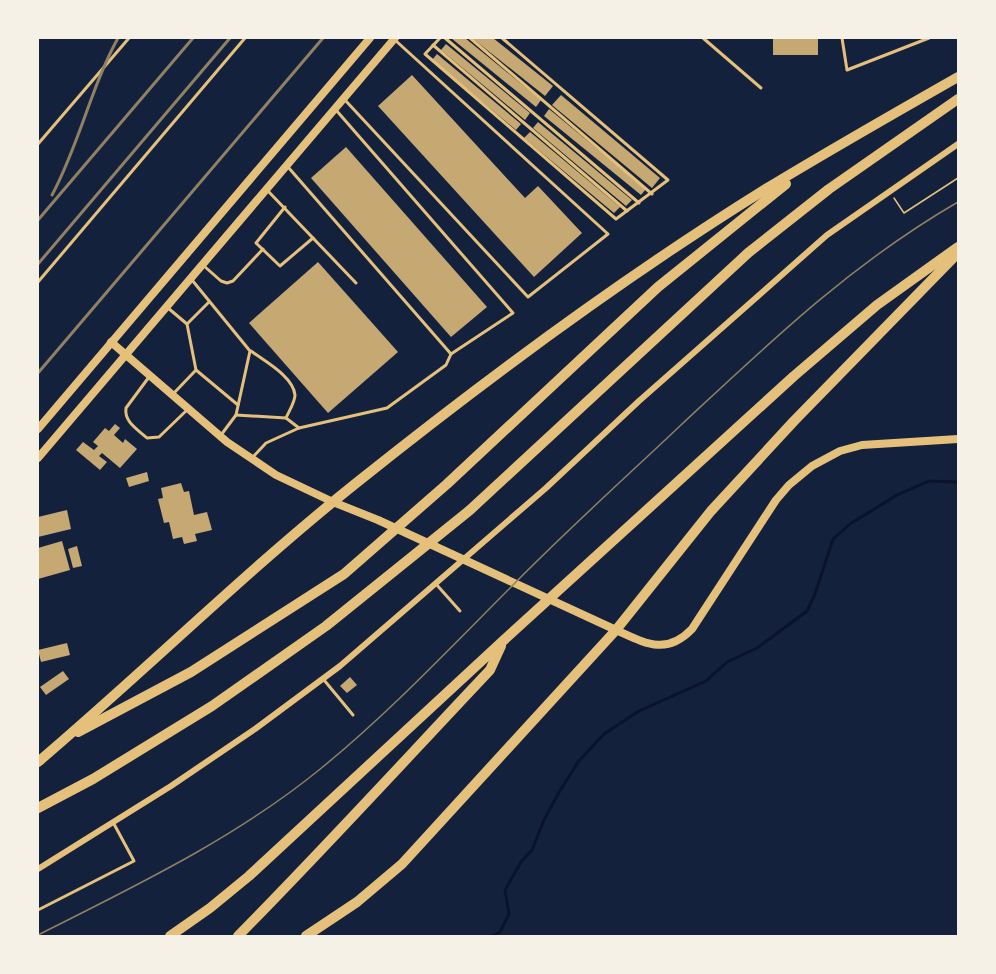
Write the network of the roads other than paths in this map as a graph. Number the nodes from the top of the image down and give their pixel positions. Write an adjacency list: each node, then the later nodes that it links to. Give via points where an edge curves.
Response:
1 (129, 38): 18 (lane)
2 (245, 38): 33 (lane)
3 (370, 38): 38 (main road)
4 (394, 38): 15 (main road); 15 (lane, via 608,234 528,297)
5 (440, 38): 12 (lane)
6 (445, 38): 24 (lane)
7 (470, 38): 23 (lane)
8 (502, 38): 23 (lane, via 668,180)
9 (703, 38): 14 (lane)
10 (842, 38): 11 (lane, via 847,70)
11 (929, 38)
12 (433, 45): 26 (lane); 26 (lane, via 425,54 616,219)
13 (958, 77): 20 (highway)
14 (761, 88)
15 (344, 98): 17 (main road)
16 (958, 99): 64 (highway, via 829,189 748,254 470,510 326,626 212,706)
17 (334, 109): 21 (main road); 40 (lane, via 513,313)
18 (38, 144)
19 (958, 144): 56 (street, via 827,235)
20 (816, 159): 55 (highway, via 576,315); 62 (highway, via 658,287 447,484 344,574 191,672)
21 (287, 166): 22 (main road); 40 (lane)
22 (267, 190): 25 (lane); 31 (main road)
23 (652, 194): 24 (lane)
24 (639, 203): 26 (lane)
25 (285, 207): 27 (lane); 29 (lane, via 256,243)
26 (627, 211)
27 (313, 238): 29 (lane, via 279,266); 34 (lane)
28 (958, 247): 59 (highway, via 860,318)
29 (263, 249): 31 (lane, via 227,283)
30 (958, 252): 58 (highway, via 711,511)
31 (203, 265): 32 (main road)
32 (191, 279): 35 (lane); 36 (main road)
33 (38, 282)
34 (356, 283)
35 (210, 302): 37 (lane); 39 (lane)
36 (167, 307): 37 (lane); 41 (main road)
37 (187, 324): 42 (lane)
38 (111, 342): 41 (main road); 50 (main road)
39 (250, 351): 45 (lane); 48 (lane, via 285,377 293,388 295,398)
40 (451, 354): 49 (lane, via 446,366 387,408)
41 (126, 355): 43 (main road); 53 (main road)
42 (196, 370): 44 (lane); 45 (lane)
43 (150, 376): 44 (main road); 46 (lane, via 125,414 147,438 159,437)
44 (172, 395): 46 (main road)
45 (238, 405): 47 (lane)
46 (188, 409): 51 (main road)
47 (236, 415): 48 (lane); 51 (lane)
48 (286, 418): 49 (lane)
49 (299, 428): 54 (lane, via 266,443)
50 (38, 429)
51 (220, 436): 54 (main road)
52 (958, 440): 58 (street, via 862,445 824,458 800,474 776,500 685,636 657,645)
53 (38, 458)
54 (251, 459): 55 (main road)
55 (333, 502): 58 (main road); 63 (highway)
56 (436, 584): 57 (lane); 60 (street)
57 (460, 611)
58 (616, 630): 70 (highway, via 402,864 357,902)
59 (504, 640): 68 (highway, via 249,876); 69 (highway, via 490,670)
60 (322, 678): 61 (lane); 65 (street, via 255,729)
61 (353, 715)
62 (38, 753)
63 (38, 762)
64 (38, 808)
65 (113, 822): 66 (street); 67 (lane, via 134,861)
66 (38, 869)
67 (38, 910)
68 (170, 936)
69 (238, 936)
70 (306, 936)

